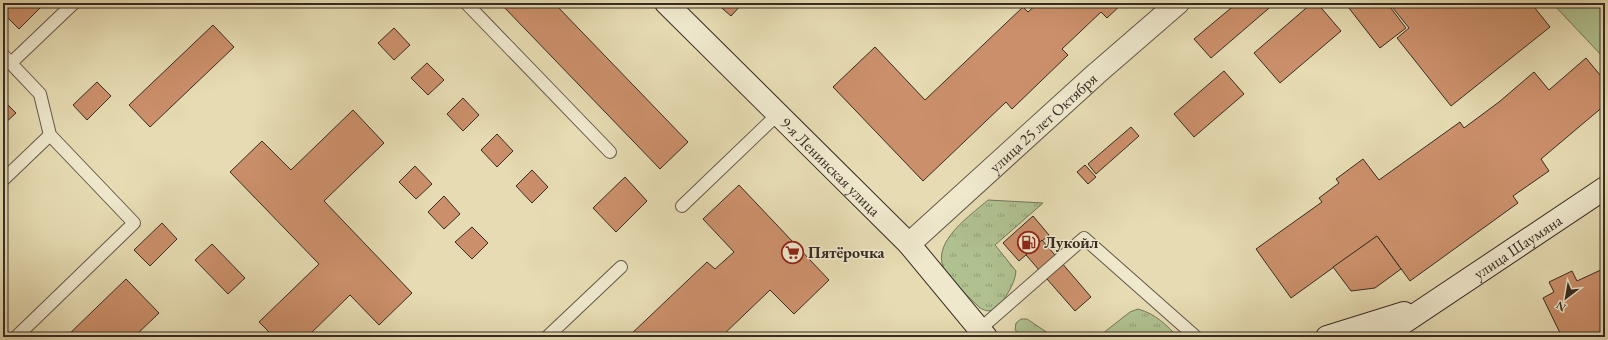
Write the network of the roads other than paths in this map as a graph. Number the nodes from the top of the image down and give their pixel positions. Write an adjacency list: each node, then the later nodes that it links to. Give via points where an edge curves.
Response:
1 (74, 3): 5 (lane)
2 (466, 3): 8 (lane)
3 (666, 3): 6 (street, 9-я Ленинская улица)
4 (1178, 3): 12 (street, улица 25 лет Октября)
5 (7, 59): 7 (lane, via 40,94)
6 (778, 114): 11 (lane); 12 (street, 9-я Ленинская улица)
7 (50, 135): 9 (lane); 16 (lane, via 134,223)
8 (610, 152)
9 (3, 180)
10 (1605, 188): 14 (street, улица Шаумяна)
11 (682, 206)
12 (909, 244): 15 (street, 9-я Ленинская улица)
13 (621, 267): 17 (lane)
14 (1430, 305): 19 (street, улица Шаумяна); 20 (street, улица Шаумяна)
15 (983, 333): 18 (lane, via 1084,238)
16 (16, 337)
17 (547, 337)
18 (1196, 337)
19 (1326, 337)
20 (1382, 337)

